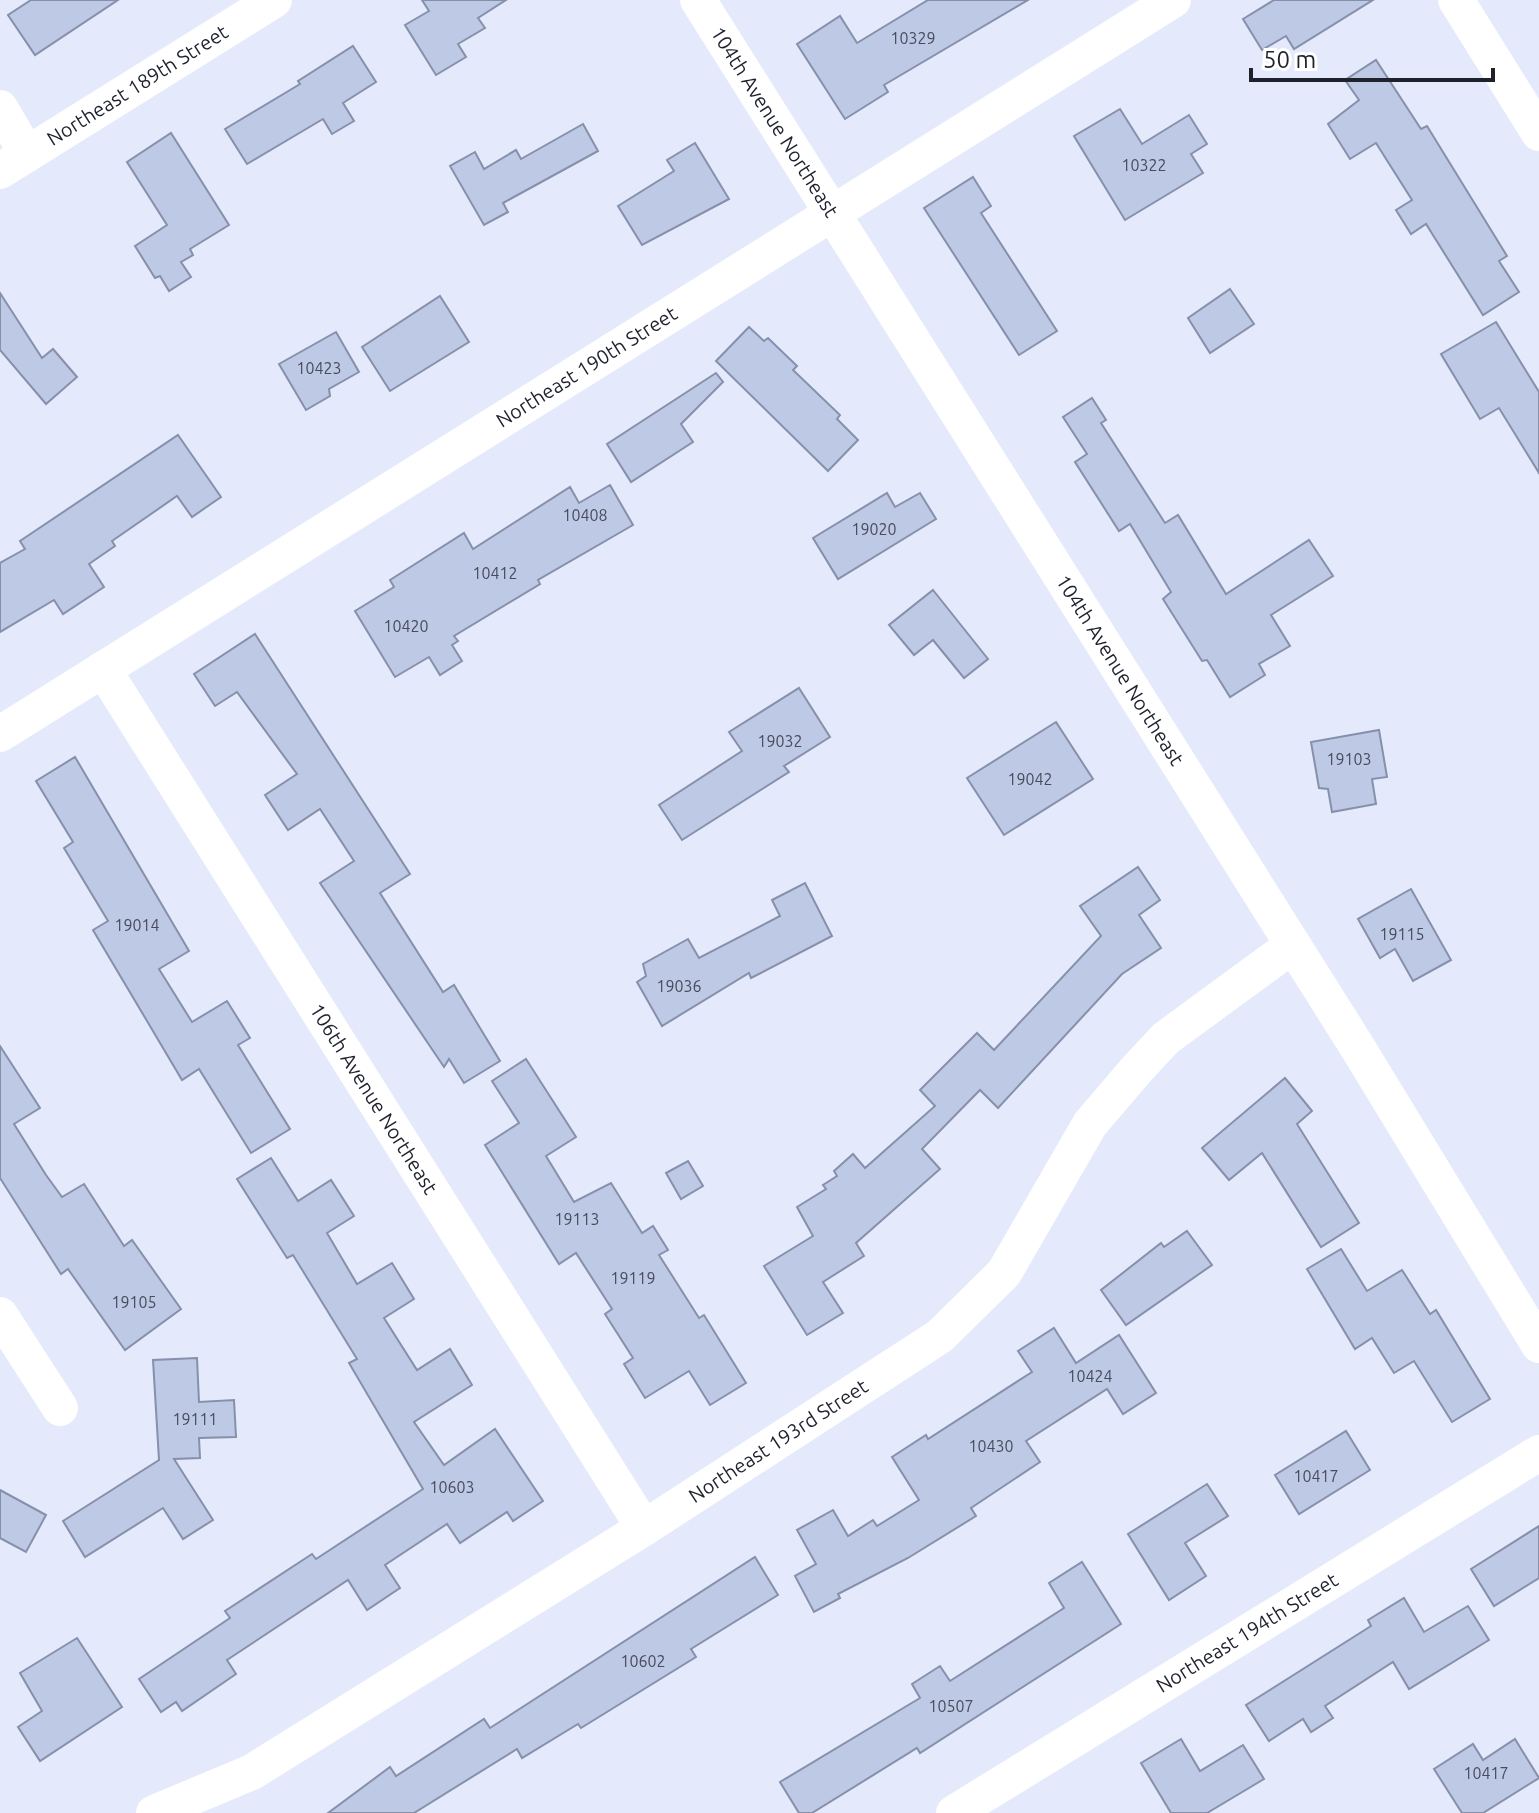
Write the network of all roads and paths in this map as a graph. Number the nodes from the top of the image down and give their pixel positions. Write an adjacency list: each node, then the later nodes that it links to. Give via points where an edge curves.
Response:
1 (274, 0): 7 (street, Northeast 189th Street)
2 (698, 0): 8 (street, 104th Avenue Northeast)
3 (1173, 0): 8 (street, Northeast 190th Street)
4 (1456, 0): 6 (street)
5 (0, 108): 7 (street)
6 (1539, 133)
7 (14, 162)
8 (831, 213): 9 (street, Northeast 190th Street); 11 (street, 104th Avenue Northeast)
9 (103, 669): 10 (street, Northeast 190th Street); 16 (street, 106th Avenue Northeast)
10 (0, 734)
11 (1293, 945): 13 (street, 104th Avenue Northeast); 16 (street, Northeast 193rd Street, via 1166,1038 1137,1069 1090,1124 1004,1273 940,1336)
12 (0, 1315): 14 (street)
13 (1539, 1345)
14 (60, 1408)
15 (1539, 1453): 18 (street, Northeast 194th Street)
16 (644, 1528): 17 (street, Northeast 193rd Street, via 252,1772)
17 (154, 1813)
18 (954, 1813)

